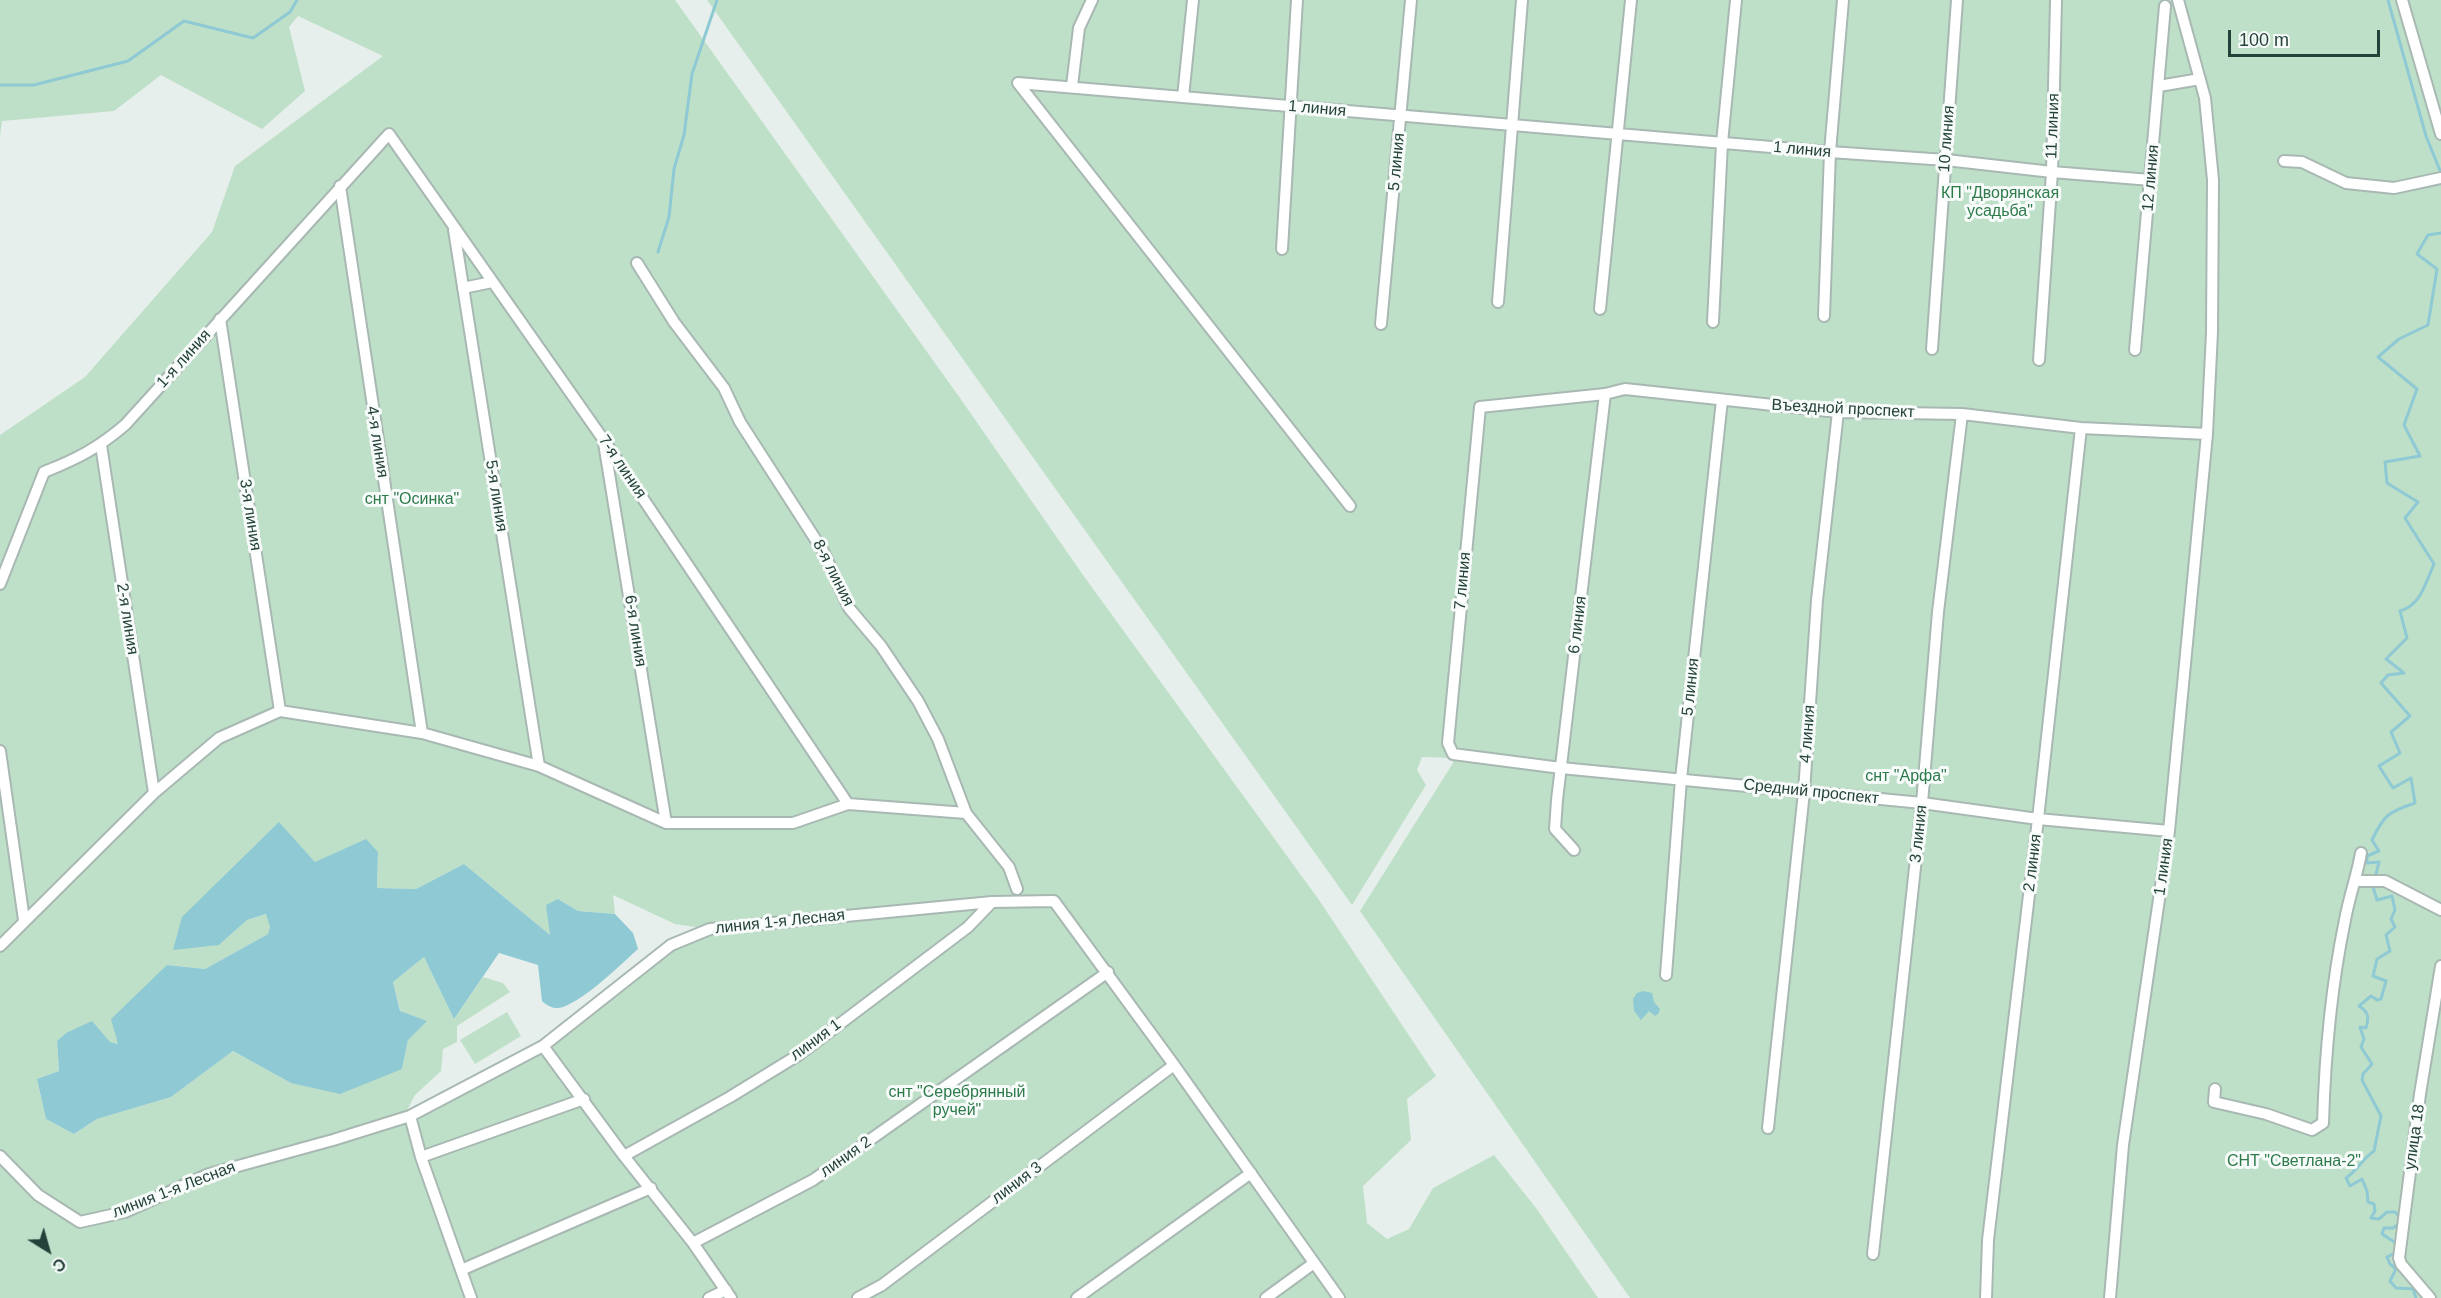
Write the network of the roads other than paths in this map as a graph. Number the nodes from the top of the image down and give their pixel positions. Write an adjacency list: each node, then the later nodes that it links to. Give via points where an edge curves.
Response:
1 (1092, 0): 15 (street, via 1079,28)
2 (1193, 0): 17 (street)
3 (1297, 0): 18 (street)
4 (1411, 0): 19 (street, 5 линия)
5 (1521, 0): 20 (street)
6 (1631, 0): 22 (street)
7 (1736, 0): 24 (street)
8 (1843, 0): 25 (street)
9 (1957, 0): 26 (street, 10 линия)
10 (2056, 0): 28 (street, 11 линия)
11 (2178, 0): 14 (street, 1 линия)
12 (2402, 0): 23 (street)
13 (2165, 6): 16 (street, 12 линия)
14 (2200, 79): 16 (street); 52 (street, 1 линия, via 2213,180)
15 (1072, 86): 17 (street, 1 линия); 55 (street, 1 линия, via 1018,83)
16 (2159, 86): 30 (street, 12 линия)
17 (1183, 97): 18 (street, 1 линия)
18 (1292, 107): 19 (street, 1 линия); 33 (street)
19 (1401, 116): 20 (street, 1 линия); 42 (street, 5 линия)
20 (1510, 125): 22 (street, 1 линия); 37 (street)
21 (389, 134): 31 (street, 1-я линия); 32 (street, 7-я линия)
22 (1617, 134): 24 (street, 1 линия); 38 (street)
23 (2441, 134)
24 (1722, 143): 25 (street, 1 линия); 41 (street)
25 (1830, 152): 26 (street, 1 линия); 39 (street)
26 (1946, 159): 28 (street, 1 линия); 43 (street, 10 линия)
27 (2284, 161): 29 (street, via 2302,162 2346,183 2394,188)
28 (2052, 172): 30 (street, 1 линия); 45 (street, 11 линия)
29 (2438, 179)
30 (2151, 180): 44 (street, 12 линия)
31 (340, 186): 40 (street, 1-я линия); 58 (street, 4-я линия)
32 (453, 227): 35 (street, 7-я линия); 36 (street, 5-я линия)
33 (1282, 249)
34 (637, 263): 68 (street, 8-я линия, via 674,322 724,388 740,422 823,551 849,608 918,701 938,739)
35 (492, 282): 36 (street); 53 (street, 7-я линия)
36 (463, 288): 61 (street, 5-я линия)
37 (1498, 302)
38 (1600, 309)
39 (1824, 316)
40 (220, 319): 54 (street, 1-я линия, via 125,425); 57 (street, 3-я линия)
41 (1713, 322)
42 (1381, 324)
43 (1932, 349)
44 (2134, 350)
45 (2039, 360)
46 (1605, 394): 47 (street, Въездной проспект, via 1625,389); 48 (street, Въездной проспект); 62 (street, 6 линия)
47 (1722, 400): 49 (street, Въездной проспект); 63 (street, 5 линия)
48 (1480, 407): 60 (street, 7 линия, via 1448,743)
49 (1838, 412): 50 (street, Въездной проспект); 64 (street, 4 линия, via 1817,600)
50 (1962, 414): 51 (street, Въездной проспект); 66 (street, 3 линия, via 1938,612)
51 (2081, 428): 52 (street, Въездной проспект); 69 (street, 2 линия)
52 (2207, 434): 71 (street, 1 линия)
53 (603, 440): 67 (street, 7-я линия); 70 (street, 6-я линия)
54 (101, 445): 56 (street, 1-я линия, via 44,472); 65 (street, 2-я линия)
55 (1350, 506)
56 (0, 584)
57 (280, 711): 58 (street); 65 (street, via 219,738)
58 (422, 733): 61 (street)
59 (0, 751): 78 (street)
60 (1453, 754): 62 (street, Средний проспект)
61 (539, 766): 70 (street)
62 (1561, 768): 63 (street, Средний проспект); 72 (street, 6 линия, via 1555,829)
63 (1681, 778): 64 (street, Средний проспект); 82 (street, 5 линия)
64 (1804, 792): 66 (street, Средний проспект); 88 (street, 4 линия)
65 (154, 793): 78 (street)
66 (1922, 803): 69 (street, Средний проспект); 95 (street, 3 линия)
67 (848, 804): 68 (street); 70 (street, via 793,823)
68 (966, 813): 75 (street, 8-я линия, via 1009,867)
69 (2038, 819): 71 (street, Средний проспект); 105 (street, 2 линия, via 1988,1240)
70 (666, 823)
71 (2169, 831): 106 (street, 1 линия, via 2123,1145)
72 (1574, 850)
73 (2361, 853): 74 (street)
74 (2356, 881): 77 (street, via 2385,881); 85 (street, via 2345,919 2326,1047 2323,1123 2312,1130 2214,1102)
75 (1017, 889)
76 (992, 902): 81 (street, линия 1-я Лесная, via 1054,901); 83 (street, линия 1-я Лесная, via 710,929 671,945); 90 (street, линия 1, via 968,927 800,1054)
77 (2441, 910)
78 (24, 920): 79 (street)
79 (0, 945)
80 (2441, 966): 107 (street, улица 18, via 2399,1258)
81 (1108, 972): 84 (street); 94 (street, линия 2, via 813,1180)
82 (1666, 975)
83 (543, 1046): 86 (street); 87 (street, линия 1-я Лесная)
84 (1174, 1065): 92 (street); 101 (street, линия 3, via 882,1285)
85 (2215, 1089)
86 (584, 1099): 90 (street); 91 (street)
87 (406, 1117): 89 (street, линия 1-я Лесная, via 209,1174 125,1212 80,1221 38,1196); 91 (street)
88 (1768, 1128)
89 (0, 1156)
90 (624, 1156): 93 (street)
91 (421, 1157): 97 (street)
92 (1251, 1173): 96 (street); 102 (street)
93 (651, 1188): 94 (street); 97 (street)
94 (693, 1243): 98 (street)
95 (1873, 1254)
96 (1314, 1263): 103 (street); 104 (street)
97 (461, 1270): 99 (street)
98 (728, 1294): 100 (street)
99 (471, 1298)
100 (709, 1298)
101 (858, 1298)
102 (1077, 1298)
103 (1266, 1298)
104 (1339, 1298)
105 (1986, 1298)
106 (2110, 1298)
107 (2430, 1298)

